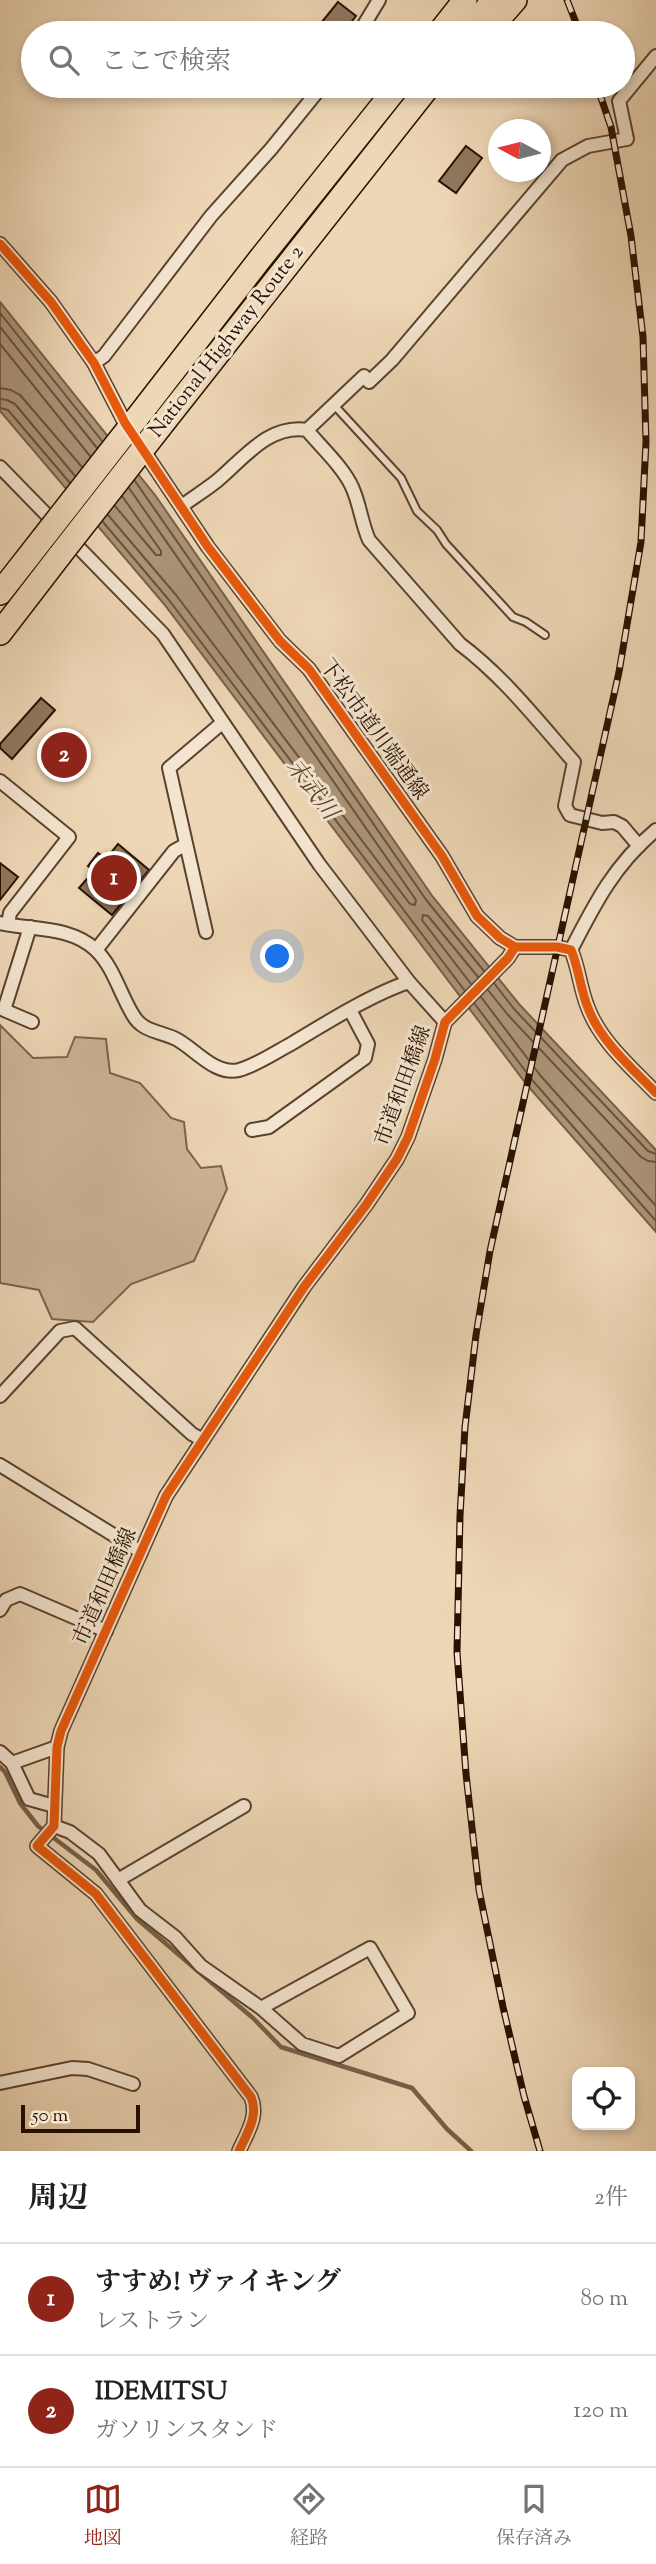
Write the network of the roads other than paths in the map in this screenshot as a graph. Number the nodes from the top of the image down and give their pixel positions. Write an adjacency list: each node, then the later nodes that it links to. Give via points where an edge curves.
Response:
1 (379, 0): 6 (street)
2 (455, 0): 7 (highway)
3 (465, 0): 8 (highway)
4 (493, 0): 9 (highway)
5 (515, 0): 10 (highway)
6 (366, 21)
7 (440, 21)
8 (448, 21)
9 (477, 21)
10 (497, 21)
11 (656, 55): 12 (street)
12 (635, 81)
13 (312, 98): 20 (street)
14 (388, 98): 25 (highway, National Highway Route 2, bridge)
15 (420, 98): 18 (highway, National Highway Route 2)
16 (425, 98): 18 (highway, National Highway Route 2)
17 (621, 98): 21 (street, via 627,139 588,146 562,160 392,360 369,382 364,376)
18 (405, 119): 26 (highway, National Highway Route 2, bridge)
19 (3, 252): 20 (street, 下松市道川端通線, via 51,302)
20 (94, 363): 24 (street, 下松市道川端通線, via 125,423)
21 (333, 404): 22 (street); 27 (lane, via 401,478 417,511 446,544 513,617)
22 (307, 430): 24 (street, via 285,430 259,443); 32 (street, via 351,483 369,540 460,644 514,694 574,762 565,806 570,815 622,825)
23 (0, 467): 28 (street, via 163,634)
24 (182, 506): 38 (street, 下松市道川端通線, via 237,587 309,669 357,735 442,856 477,916)
25 (0, 593)
26 (0, 633)
27 (545, 635)
28 (222, 723): 31 (street, via 169,768); 39 (street, via 319,864)
29 (0, 780): 33 (street, via 69,837)
30 (656, 830): 32 (street)
31 (185, 845): 35 (street); 36 (street, via 174,851)
32 (639, 846): 37 (street, via 608,880)
33 (4, 923): 34 (street)
34 (30, 927): 36 (street, via 73,936); 41 (street, via 4,1010)
35 (206, 932)
36 (96, 950): 40 (street, via 142,1027 172,1037 230,1072 257,1063)
37 (571, 950): 38 (street); 43 (street, via 579,986 606,1040)
38 (511, 952): 42 (street)
39 (410, 982): 40 (street); 42 (street)
40 (350, 1010): 44 (street, via 368,1044 365,1058 269,1128)
41 (32, 1022)
42 (445, 1022): 46 (street, 市道和田橋線, via 397,1159)
43 (656, 1093)
44 (251, 1130)
45 (0, 1396): 46 (street, via 60,1331 75,1328)
46 (202, 1440): 48 (street, 市道和田橋線, via 166,1496)
47 (0, 1465): 48 (street)
48 (141, 1552): 50 (street, 市道和田橋線)
49 (0, 1610): 50 (street, via 6,1600 20,1594)
50 (106, 1630): 51 (street, 市道和田橋線)
51 (57, 1747): 53 (street); 55 (street, 市道和田橋線)
52 (0, 1752): 53 (street)
53 (12, 1763): 55 (street, via 29,1798)
54 (244, 1805): 57 (street)
55 (54, 1806): 56 (street, 市道和田橋線)
56 (54, 1827): 57 (street, via 99,1854); 61 (street, via 37,1846 96,1894 251,2097 254,2116)
57 (118, 1880): 58 (street, via 140,1910 201,1966)
58 (261, 2008): 58 (street, via 370,1948 408,2013 339,2056 302,2044)
59 (0, 2083): 60 (street, via 72,2068)
60 (133, 2084)
61 (239, 2151)

